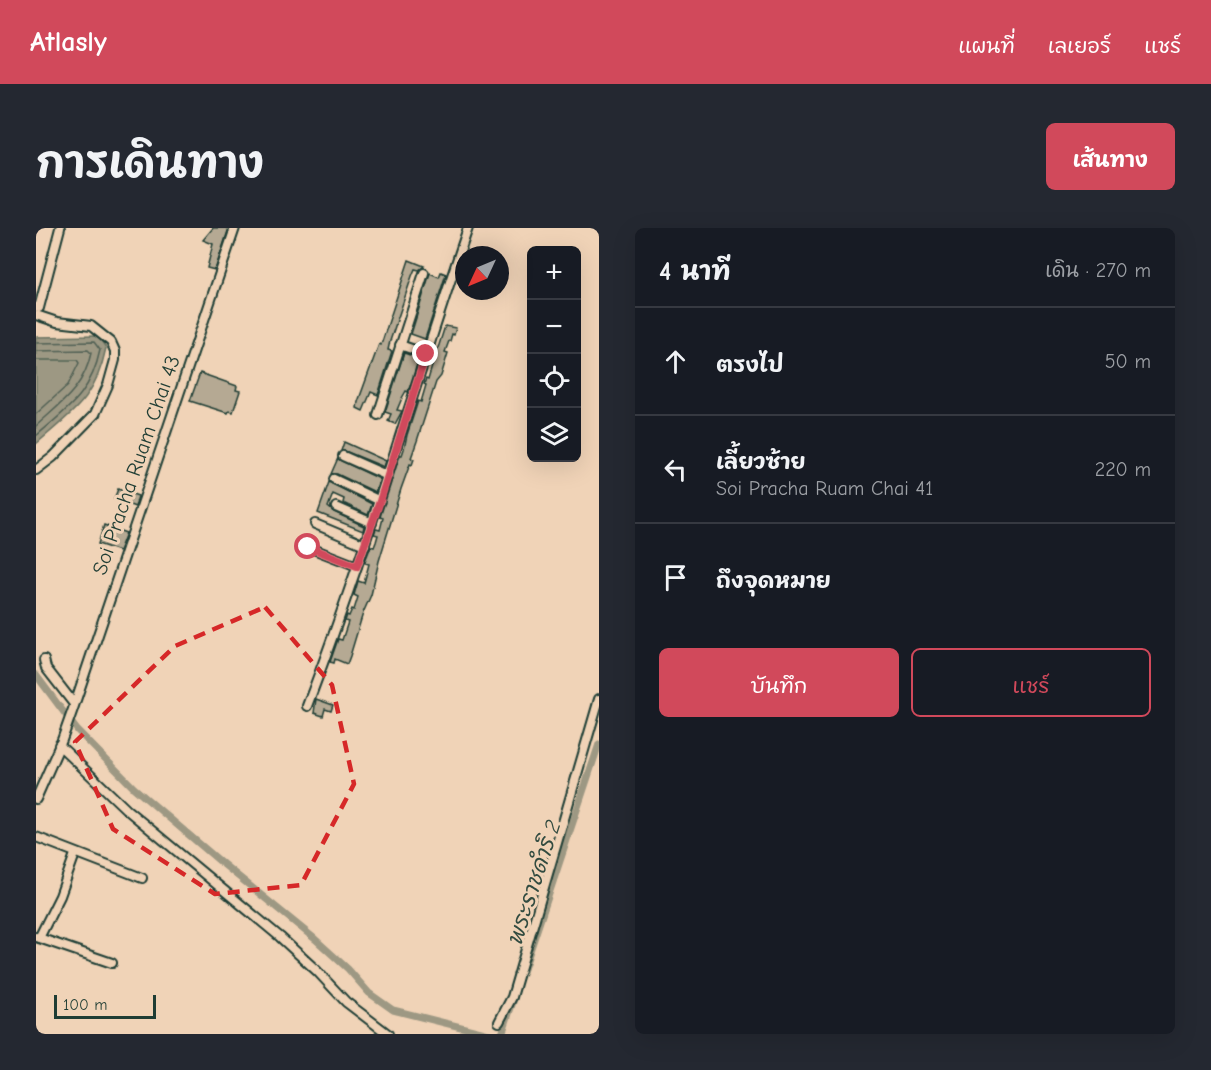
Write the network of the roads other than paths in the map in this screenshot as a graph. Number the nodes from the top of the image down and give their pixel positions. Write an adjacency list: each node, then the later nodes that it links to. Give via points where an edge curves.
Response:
1 (60, 228): 5 (street, via 39,308)
2 (235, 228): 23 (street, Soi Pracha Ruam Chai 43)
3 (468, 228): 8 (street)
4 (424, 273): 7 (street)
5 (36, 307)
6 (36, 315): 11 (street, via 91,326 111,342 115,351 108,385 95,414)
7 (400, 345): 8 (street); 9 (street)
8 (426, 354): 12 (street)
9 (378, 415)
10 (343, 456): 12 (street)
11 (36, 470)
12 (388, 476): 14 (street)
13 (334, 479): 14 (street)
14 (380, 501): 16 (street)
15 (336, 507): 16 (street)
16 (372, 523): 18 (street)
17 (315, 524): 18 (street)
18 (365, 545): 20 (street)
19 (308, 547): 20 (street)
20 (357, 566): 24 (street)
21 (44, 660): 23 (street)
22 (599, 699): 32 (street, via 512,997)
23 (74, 704): 25 (street, Soi Pracha Ruam Chai 43)
24 (307, 706)
25 (61, 743): 26 (street, Soi Pracha Ruam Chai 43); 33 (street, via 126,809 280,937 346,1002)
26 (36, 799)
27 (36, 837): 28 (street)
28 (75, 854): 29 (street); 30 (street, via 60,896)
29 (142, 878)
30 (37, 937): 31 (street)
31 (112, 963)
32 (499, 1022)
33 (388, 1034)

